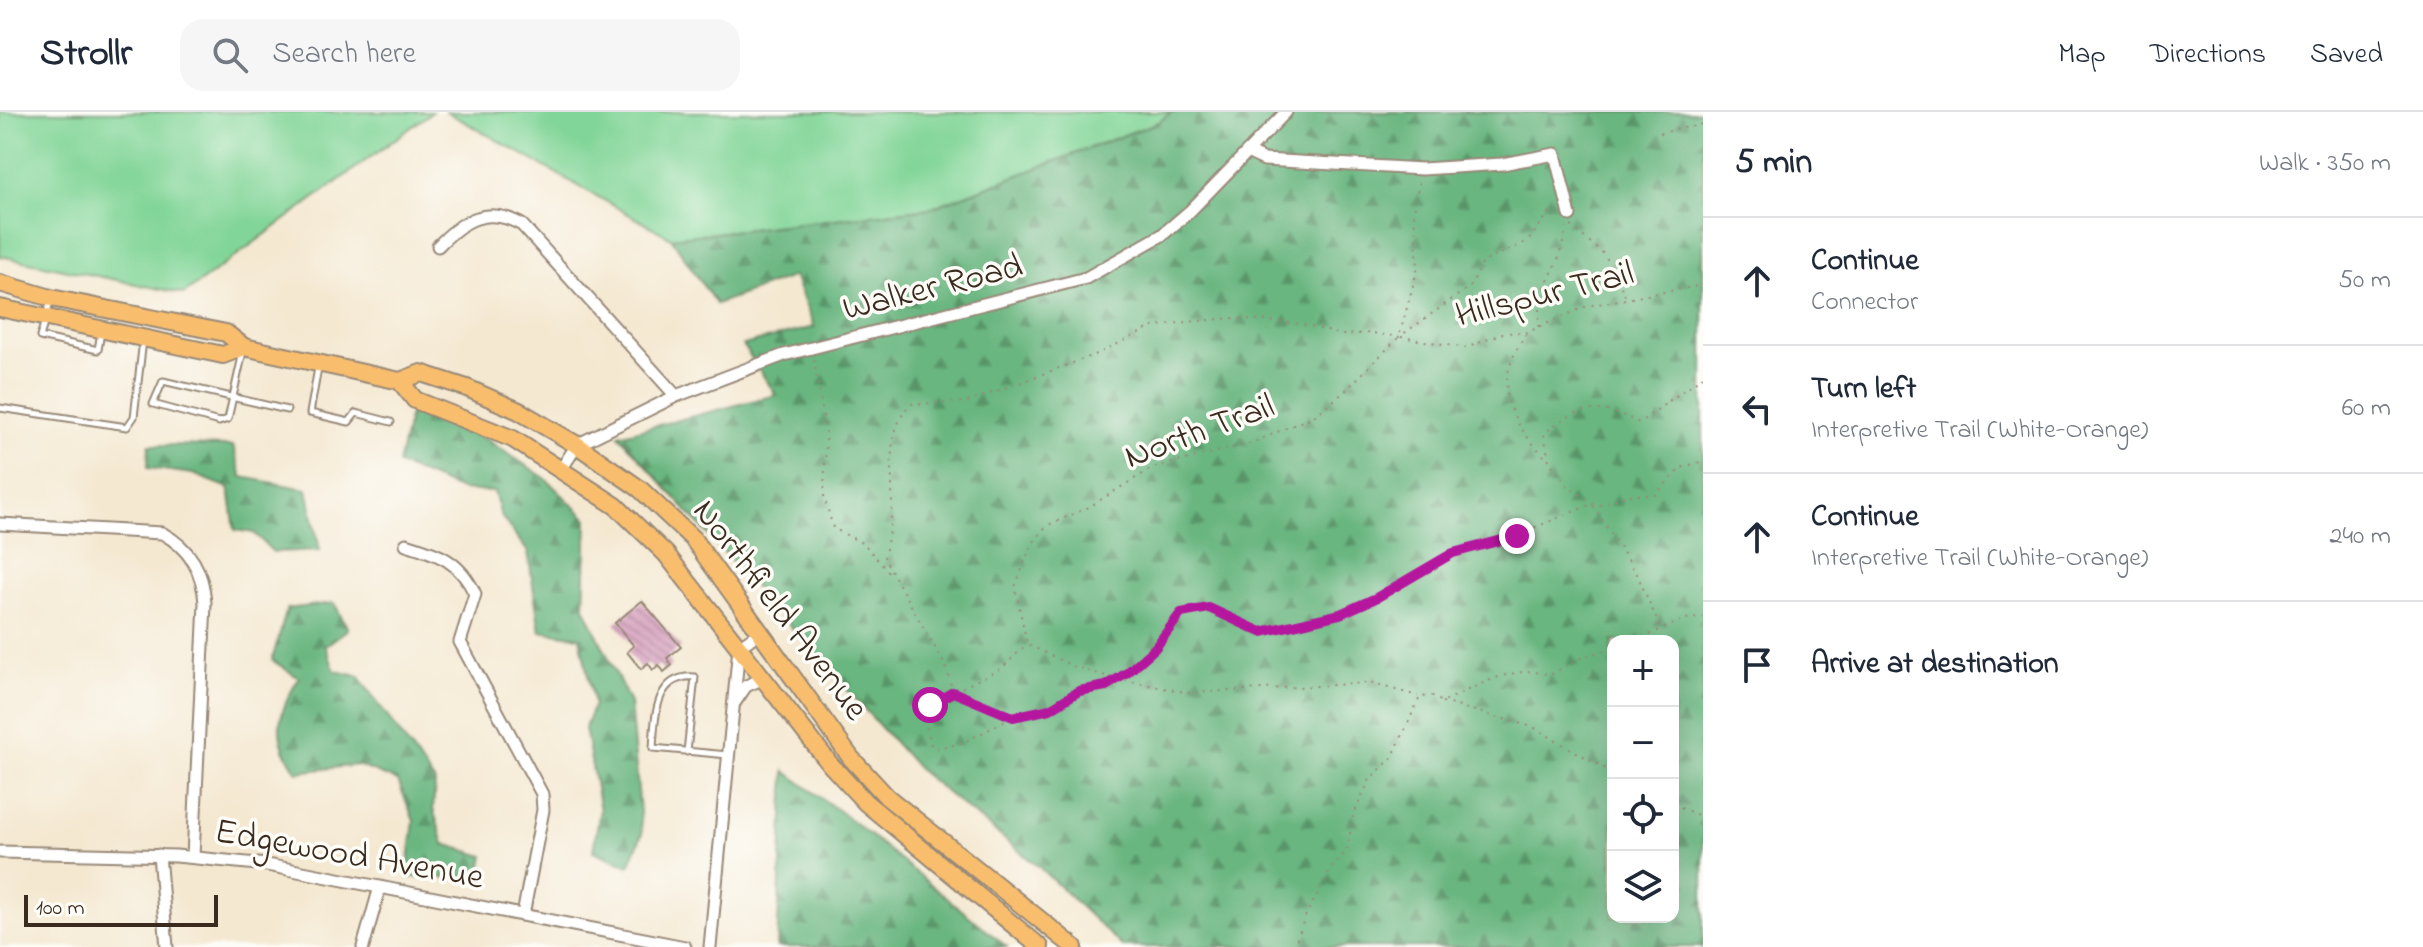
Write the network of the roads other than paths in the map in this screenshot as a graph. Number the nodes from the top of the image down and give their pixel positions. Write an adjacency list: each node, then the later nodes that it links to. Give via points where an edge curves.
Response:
1 (1286, 112): 2 (street, Walker Road)
2 (1247, 152): 3 (street, via 1264,160 1422,169 1555,154); 14 (street, Walker Road, via 1162,235 1086,278 799,351)
3 (1569, 219)
4 (438, 246): 14 (street, via 456,227 479,216 502,216 522,225)
5 (0, 283): 6 (main road, Northfield Avenue)
6 (51, 298): 8 (lane); 10 (main road, Northfield Avenue, via 226,333)
7 (0, 308): 8 (main road, Northfield Avenue)
8 (46, 319): 9 (main road, Northfield Avenue)
9 (143, 338): 10 (main road, Northfield Avenue, via 223,355); 15 (lane, via 134,417 127,427)
10 (244, 347): 11 (main road, Northfield Avenue); 13 (lane)
11 (319, 363): 12 (main road, Northfield Avenue); 17 (lane, via 310,413 349,422 356,413)
12 (400, 381): 18 (main road, Northfield Avenue, via 421,373 467,388); 19 (main road, Northfield Avenue, via 415,400 513,439)
13 (233, 396): 13 (lane, via 228,419 219,422 153,404 163,381); 16 (lane)
14 (676, 396): 18 (street, Walker Road)
15 (0, 408)
16 (287, 410)
17 (391, 422)
18 (577, 445): 19 (street); 22 (main road, Northfield Avenue, via 640,489 693,539)
19 (562, 468): 23 (main road, Northfield Avenue, via 616,506 666,554)
20 (0, 524): 30 (street, via 162,533 195,562 204,580 205,603)
21 (406, 544): 32 (street, via 453,560 469,580 475,594 460,642 542,794)
22 (760, 632): 23 (street); 38 (main road, Northfield Avenue, via 851,758 887,797)
23 (739, 647): 24 (main road, Northfield Avenue); 25 (street)
24 (764, 678): 25 (street, via 746,686); 37 (main road, Northfield Avenue, via 865,802)
25 (734, 702): 27 (street)
26 (687, 752): 26 (lane, via 653,748 657,699 668,685 686,676 695,677); 27 (lane)
27 (729, 755): 36 (street)
28 (0, 852): 29 (street, Edgewood Avenue)
29 (159, 855): 30 (street, Edgewood Avenue); 33 (street)
30 (193, 857): 31 (street, Edgewood Avenue)
31 (380, 887): 32 (street, Edgewood Avenue); 34 (street)
32 (523, 915): 35 (street, Edgewood Avenue)
33 (167, 947)
34 (363, 947)
35 (685, 947)
36 (710, 947)
37 (1040, 947)
38 (1074, 947)

